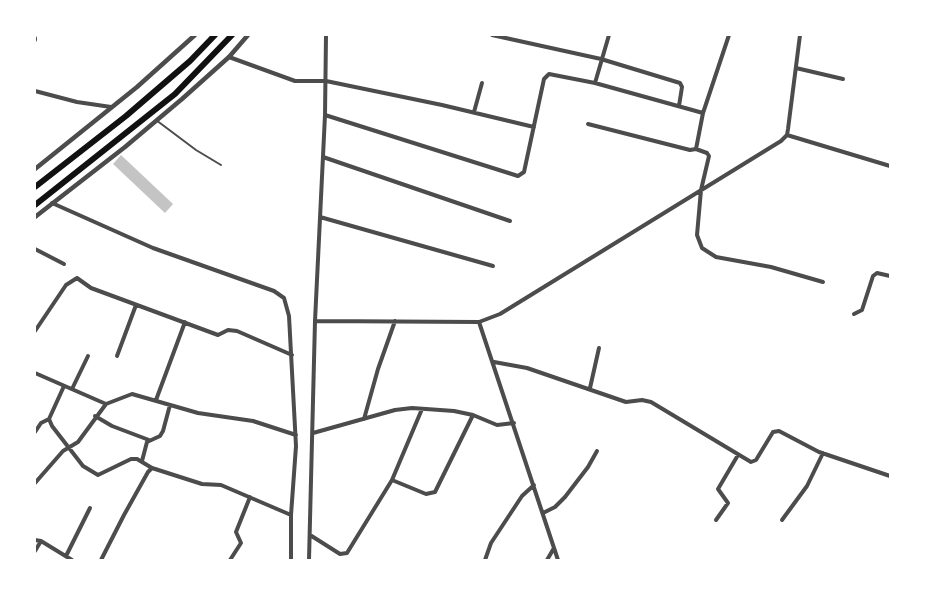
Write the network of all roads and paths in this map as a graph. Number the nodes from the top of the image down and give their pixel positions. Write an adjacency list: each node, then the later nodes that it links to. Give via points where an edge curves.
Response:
1 (195, 35): 19 (street)
2 (215, 35): 32 (highway, via 126,116)
3 (232, 35): 35 (highway, via 175,94)
4 (248, 35): 10 (street)
5 (326, 35): 14 (street)
6 (492, 35): 11 (street)
7 (609, 35): 11 (street)
8 (729, 35): 21 (street)
9 (800, 35): 12 (street)
10 (229, 57): 14 (street, via 282,78); 23 (street)
11 (601, 59): 16 (street); 18 (street, via 680,83)
12 (796, 68): 13 (street); 26 (street)
13 (843, 79)
14 (326, 81): 20 (street); 22 (street)
15 (482, 83): 20 (street)
16 (595, 84): 18 (street); 25 (street, via 546,75)
17 (35, 91): 19 (street)
18 (679, 106): 21 (street)
19 (111, 107): 31 (street)
20 (474, 112): 25 (street)
21 (703, 113): 27 (street)
22 (325, 115): 25 (street, via 518,176 524,172); 28 (street)
23 (156, 120): 29 (lane); 34 (street)
24 (588, 124): 27 (street)
25 (534, 127)
26 (787, 135): 30 (street); 33 (street)
27 (696, 149): 33 (street, via 709,156)
28 (323, 157): 37 (street); 38 (street)
29 (221, 165)
30 (890, 166)
31 (35, 169)
32 (35, 187)
33 (702, 190): 43 (street, via 697,235 707,252 716,257 771,267); 49 (street, via 500,314)
34 (52, 203): 36 (street); 52 (street, via 153,248 274,291 284,298 287,305)
35 (35, 205)
36 (35, 217)
37 (320, 217): 41 (street); 46 (street)
38 (510, 220)
39 (35, 249): 40 (street)
40 (64, 264)
41 (493, 266)
42 (890, 276): 45 (street, via 874,274 862,310)
43 (823, 282)
44 (136, 305): 47 (street); 50 (street, via 91,288 77,278 63,288); 54 (street)
45 (854, 314)
46 (315, 321): 48 (street); 70 (street)
47 (185, 322): 52 (street, via 218,335 228,330 237,331); 60 (street)
48 (395, 322): 49 (street); 67 (street)
49 (479, 322): 55 (street)
50 (35, 331)
51 (599, 348): 58 (street)
52 (292, 355): 71 (street)
53 (88, 356): 59 (street)
54 (117, 356)
55 (494, 362): 58 (street, via 527,368); 68 (street)
56 (35, 373): 57 (street)
57 (64, 386): 59 (street); 66 (street)
58 (590, 388): 76 (street, via 626,402 651,402)
59 (72, 390): 61 (street)
60 (156, 400): 61 (street, via 132,394); 62 (street)
61 (106, 404): 65 (street)
62 (170, 405): 71 (street, via 220,418 253,421); 72 (street, via 162,434)
63 (422, 409): 64 (street); 67 (street, via 395,410); 80 (street)
64 (473, 415): 68 (street, via 498,425); 80 (street, via 435,492 426,494)
65 (96, 416): 72 (street, via 118,429); 73 (street, via 78,442)
66 (49, 418): 69 (street); 73 (street)
67 (364, 419): 70 (street)
68 (514, 423): 82 (street)
69 (35, 432)
70 (313, 434): 89 (street)
71 (296, 435): 86 (street)
72 (149, 440): 77 (street)
73 (69, 446): 77 (street, via 83,466 98,475 131,459); 81 (street)
74 (597, 450): 85 (street, via 565,498)
75 (823, 453): 76 (street, via 779,431 773,432 754,462); 79 (street); 88 (street, via 807,486)
76 (738, 455): 87 (street, via 718,489 728,503)
77 (142, 461): 78 (street)
78 (152, 468): 83 (street, via 202,484 221,485); 96 (street)
79 (890, 476)
80 (392, 480): 89 (street, via 347,553 340,554)
81 (35, 483)
82 (534, 485): 85 (street); 100 (street, via 522,496 491,543)
83 (250, 497): 86 (street); 97 (street, via 236,532 241,543)
84 (90, 508): 94 (street)
85 (543, 513): 92 (street)
86 (291, 515): 98 (street)
87 (716, 520)
88 (782, 520)
89 (310, 535): 99 (street)
90 (35, 540): 91 (street)
91 (42, 541): 93 (street); 94 (street)
92 (554, 548): 101 (street); 102 (street)
93 (35, 551)
94 (66, 556): 95 (street)
95 (72, 560)
96 (101, 560)
97 (230, 560)
98 (291, 560)
99 (309, 560)
100 (485, 560)
101 (547, 560)
102 (558, 560)

